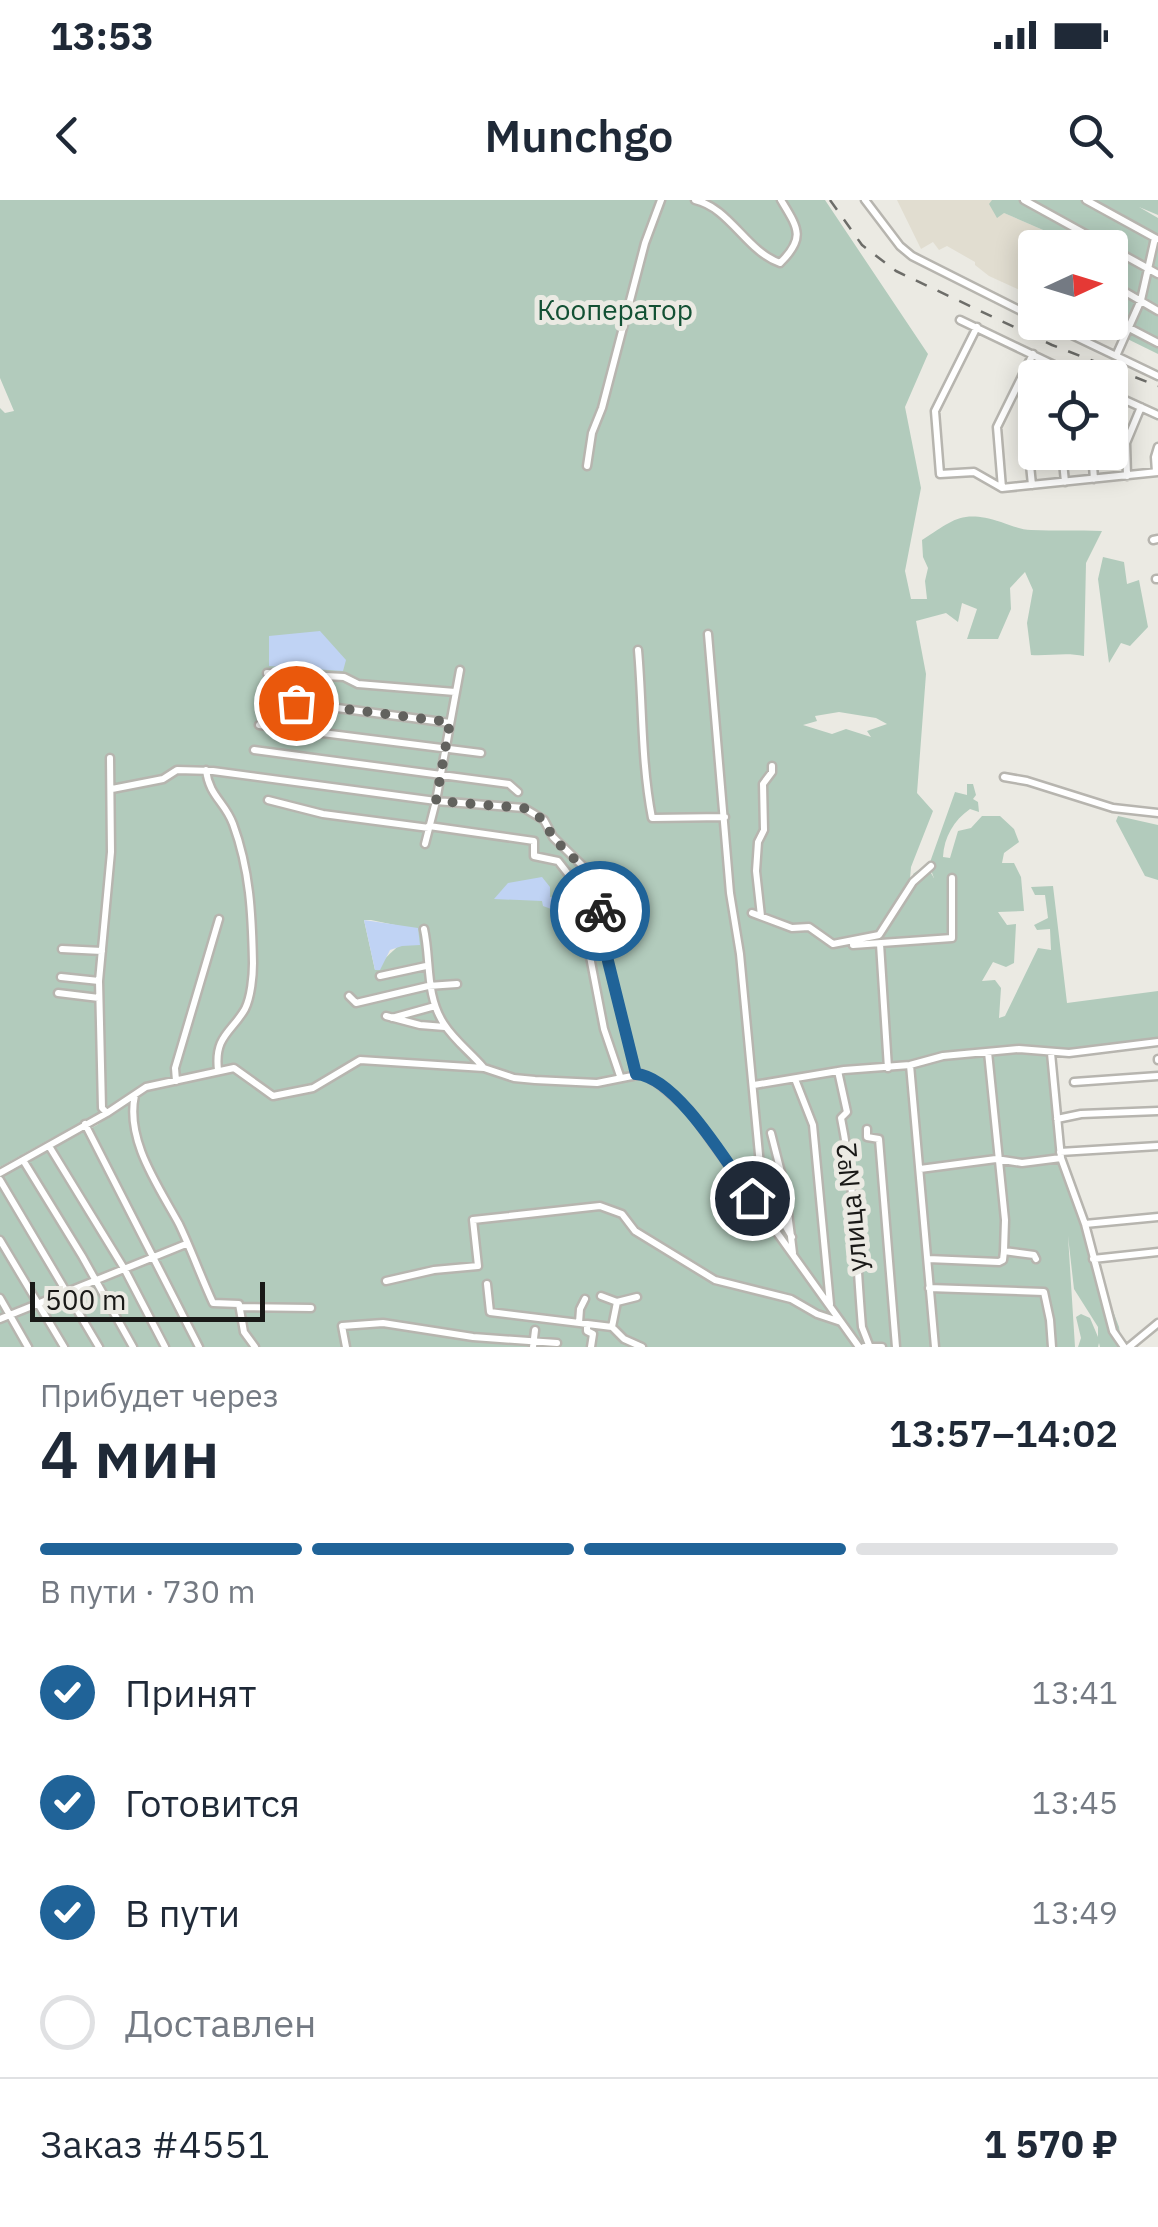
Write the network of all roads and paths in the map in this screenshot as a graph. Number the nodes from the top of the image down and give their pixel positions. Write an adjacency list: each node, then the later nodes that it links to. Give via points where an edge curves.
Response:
1 (661, 200): 27 (street, via 644,243)
2 (695, 200): 3 (street, via 780,264 795,248 797,232)
3 (781, 200)
4 (1024, 200): 8 (street)
5 (1086, 200): 7 (street)
6 (867, 201): 11 (street, via 912,256)
7 (1156, 239): 8 (street)
8 (1154, 272): 10 (street)
9 (1128, 293): 10 (street)
10 (1141, 300): 12 (street); 15 (street)
11 (1018, 309)
12 (1158, 311)
13 (960, 320): 14 (street)
14 (977, 328): 19 (street); 36 (street, via 935,411 940,474 974,472)
15 (1128, 328): 18 (street)
16 (1082, 340): 20 (street)
17 (1123, 340): 20 (street)
18 (1158, 343)
19 (1032, 354): 21 (street); 36 (street, via 997,427)
20 (1116, 356): 22 (street)
21 (1044, 360)
22 (1158, 376)
23 (1128, 404): 24 (street)
24 (1141, 407): 25 (street); 32 (street, via 1126,443)
25 (1158, 415)
26 (1158, 447): 31 (street)
27 (588, 466)
28 (1031, 470): 35 (street)
29 (1064, 470): 34 (street)
30 (1093, 470): 33 (street)
31 (1157, 472): 32 (street)
32 (1127, 476): 33 (street)
33 (1094, 479): 34 (street)
34 (1065, 482): 35 (street)
35 (1032, 485): 36 (street)
36 (1002, 488)
37 (708, 634): 58 (street)
38 (638, 650): 58 (street, via 640,737 652,818)
39 (460, 670): 41 (street)
40 (267, 673): 41 (street)
41 (455, 692): 43 (street)
42 (262, 698): 43 (street)
43 (450, 722): 45 (street)
44 (259, 725): 45 (street)
45 (445, 748): 47 (street); 51 (street)
46 (254, 750): 51 (street)
47 (481, 753)
48 (110, 758): 53 (street)
49 (772, 766): 65 (street, via 763,784 757,914 792,928 809,927 833,944)
50 (206, 770): 53 (street, via 177,770); 56 (street); 87 (street, via 208,789 232,819 250,880 253,972 246,1008 218,1049)
51 (440, 774): 54 (street, via 510,784); 56 (street)
52 (1004, 777): 57 (street, via 1110,807)
53 (112, 789): 69 (street)
54 (518, 792)
55 (268, 800): 59 (street)
56 (436, 801): 59 (street); 89 (street, via 524,808 544,820 594,878)
57 (1158, 813)
58 (725, 817): 95 (street)
59 (429, 827): 60 (street); 90 (street, via 534,840 534,856 558,861 576,884 604,1029)
60 (425, 844)
61 (931, 866): 65 (street)
62 (952, 878): 67 (street, via 952,938)
63 (219, 919): 93 (street)
64 (424, 929): 70 (street)
65 (879, 935): 67 (street)
66 (853, 945): 67 (street)
67 (880, 945): 86 (street)
68 (62, 949): 69 (street)
69 (102, 952): 73 (street)
70 (426, 966): 71 (street); 75 (street)
71 (380, 976)
72 (61, 977): 73 (street)
73 (99, 980): 78 (street)
74 (457, 984): 75 (street)
75 (431, 986): 77 (street, via 356,1003); 79 (street)
76 (58, 993): 78 (street)
77 (348, 996)
78 (98, 998): 98 (street)
79 (436, 1006): 80 (street); 80 (street, via 388,1017)
80 (445, 1027): 85 (street)
81 (1158, 1042): 83 (street)
82 (988, 1052): 83 (street); 84 (street); 107 (street)
83 (1051, 1053): 99 (street)
84 (910, 1065): 86 (street); 108 (street)
85 (484, 1068): 87 (street, via 360,1060 313,1088 273,1096 234,1068); 90 (street, via 535,1080 597,1083)
86 (888, 1068): 88 (street)
87 (218, 1070): 93 (street)
88 (838, 1071): 92 (street); 146 (street, улица №2, via 847,1112 841,1118)
89 (636, 1074): 90 (street); 117 (street, via 689,1110)
90 (620, 1076)
91 (1158, 1076): 94 (street)
92 (795, 1079): 95 (street); 134 (street, via 813,1125)
93 (176, 1081): 96 (street)
94 (1074, 1082)
95 (754, 1085): 112 (street, via 763,1180)
96 (136, 1094): 98 (street); 114 (street, via 134,1118 144,1154)
97 (1158, 1111): 99 (street)
98 (107, 1113): 100 (street)
99 (1057, 1119): 105 (street)
100 (85, 1124): 103 (street); 118 (street)
101 (867, 1129): 158 (street, via 867,1137 879,1139)
102 (771, 1133): 112 (street)
103 (49, 1146): 106 (street); 122 (street)
104 (1158, 1146): 105 (street)
105 (1060, 1155): 107 (street); 111 (street)
106 (23, 1160): 109 (street); 124 (street)
107 (999, 1160): 108 (street); 115 (street)
108 (920, 1169): 119 (street)
109 (0, 1176): 127 (street)
110 (1158, 1217): 111 (street)
111 (1085, 1224): 121 (street)
112 (792, 1237): 117 (street)
113 (0, 1240): 133 (street)
114 (186, 1244): 118 (street); 135 (street, via 213,1302)
115 (1004, 1251): 119 (street, via 999,1262); 120 (street)
116 (1158, 1252): 121 (street)
117 (793, 1255): 134 (street)
118 (154, 1258): 122 (street); 152 (street)
119 (928, 1259): 126 (street)
120 (1036, 1259)
121 (1093, 1260): 161 (street, via 1113,1331)
122 (125, 1270): 124 (street); 151 (street)
123 (386, 1281): 139 (street, via 478,1266 473,1220 600,1206 622,1214 715,1280 790,1299)
124 (97, 1282): 127 (street); 150 (street)
125 (487, 1284): 140 (street, via 490,1312)
126 (929, 1288): 159 (street); 160 (street, via 1044,1292)
127 (68, 1293): 133 (street); 149 (street)
128 (602, 1296): 132 (street)
129 (0, 1298): 137 (street)
130 (637, 1298): 132 (street)
131 (585, 1299): 140 (street)
132 (617, 1302): 142 (street)
133 (40, 1304): 137 (street); 148 (street)
134 (830, 1306): 139 (street)
135 (240, 1307): 136 (street); 153 (street, via 247,1340)
136 (311, 1308)
137 (10, 1314): 138 (street); 147 (street)
138 (0, 1320)
139 (842, 1322): 146 (street)
140 (583, 1324): 142 (street); 155 (street, via 593,1334)
141 (1158, 1324): 161 (street)
142 (612, 1327): 156 (street)
143 (535, 1330): 144 (street)
144 (533, 1344): 145 (street); 154 (street, via 366,1323 342,1326)
145 (557, 1344)
146 (864, 1346): 157 (street)
147 (28, 1347)
148 (64, 1347)
149 (99, 1347)
150 (133, 1347)
151 (166, 1347)
152 (198, 1347)
153 (256, 1347)
154 (346, 1347)
155 (590, 1347)
156 (642, 1347)
157 (882, 1347)
158 (896, 1347)
159 (935, 1347)
160 (1052, 1347)
161 (1126, 1347)

